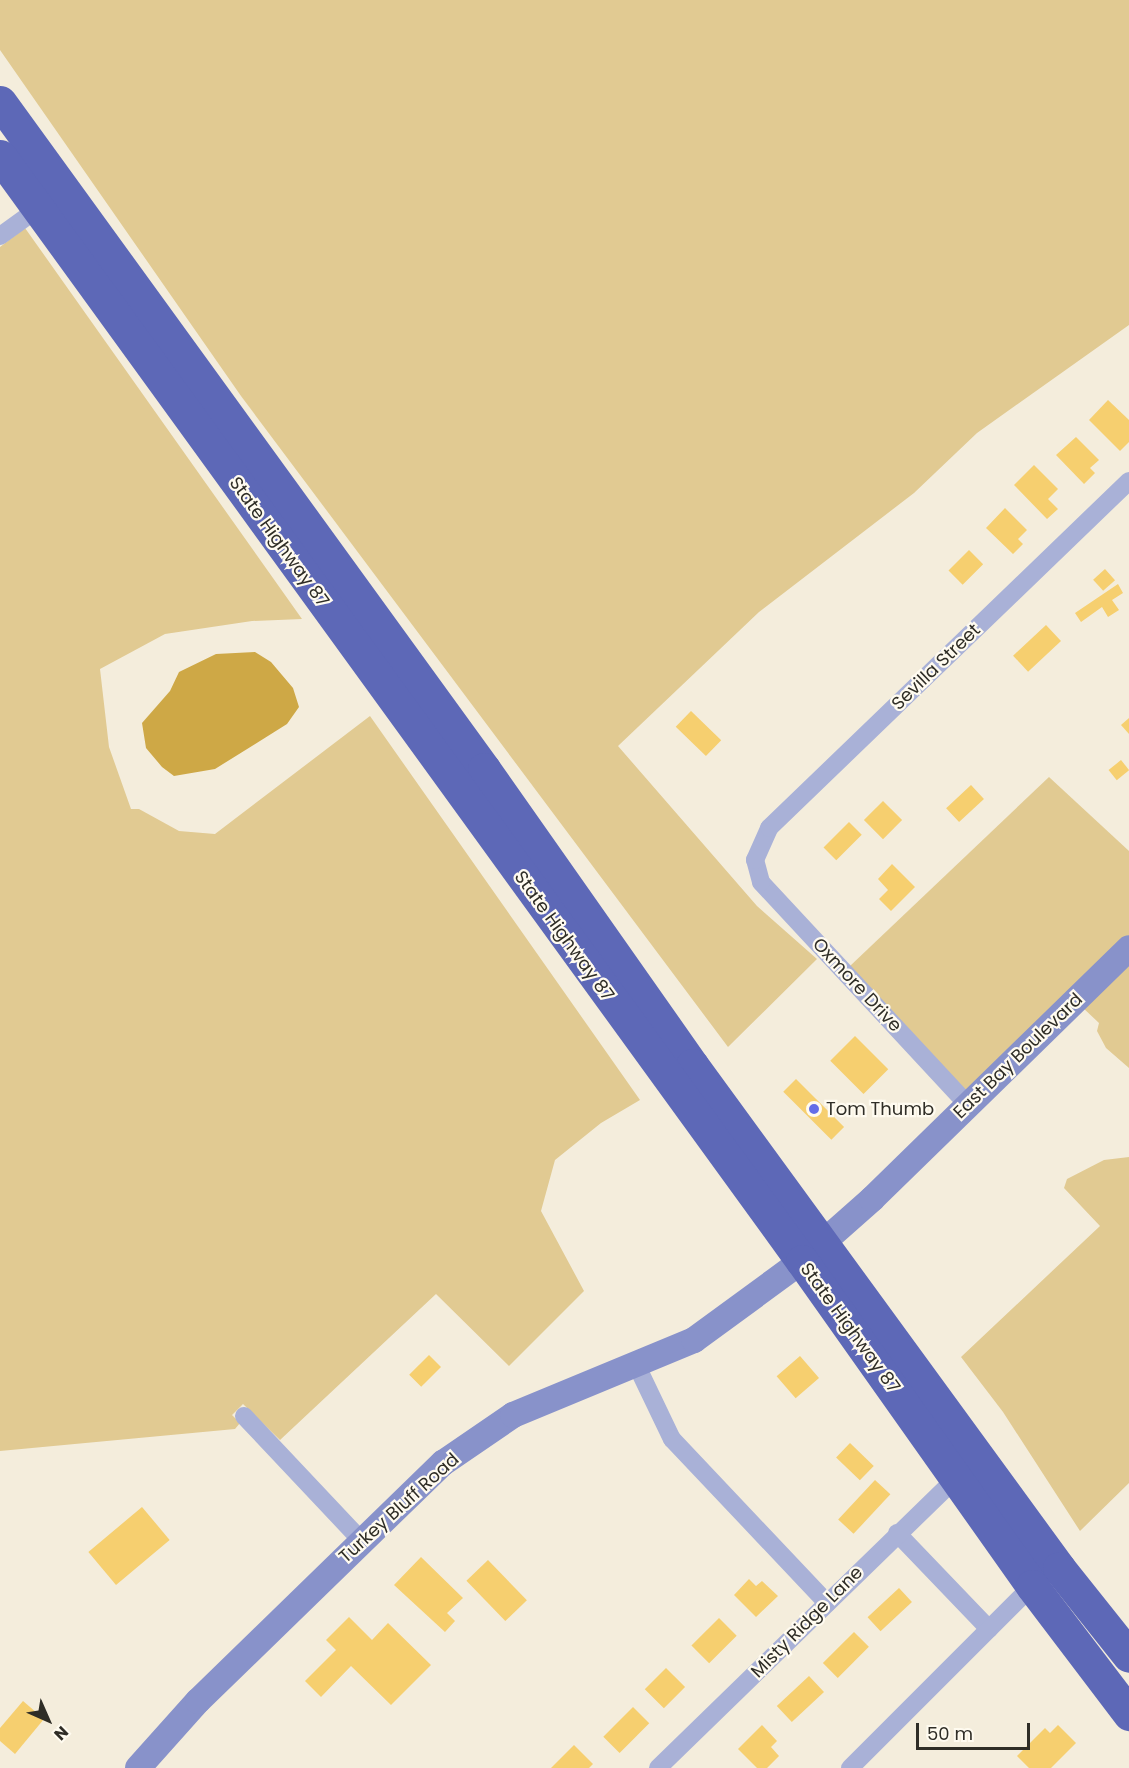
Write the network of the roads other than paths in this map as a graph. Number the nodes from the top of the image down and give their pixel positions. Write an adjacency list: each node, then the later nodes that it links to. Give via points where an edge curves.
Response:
1 (0, 102): 3 (highway)
2 (0, 156): 3 (highway, State Highway 87)
3 (52, 201): 4 (street); 9 (highway, State Highway 87)
4 (0, 236)
5 (1129, 482): 6 (street, Sevilla Street, via 769,828)
6 (755, 860): 8 (street, Oxmore Drive, via 761,882)
7 (1129, 948): 8 (street, East Bay Boulevard)
8 (968, 1105): 9 (street, East Bay Boulevard)
9 (812, 1251): 10 (street, Turkey Bluff Road, via 694,1340); 12 (highway, State Highway 87); 18 (highway)
10 (636, 1364): 14 (street, Turkey Bluff Road, via 513,1415 443,1463); 16 (street, via 672,1439)
11 (244, 1416): 14 (street)
12 (957, 1477): 13 (street, Misty Ridge Lane); 15 (highway, State Highway 87)
13 (897, 1533): 16 (street, Misty Ridge Lane); 17 (street)
14 (361, 1540): 20 (street, Turkey Bluff Road, via 198,1701)
15 (1032, 1586): 17 (street); 19 (highway, State Highway 87)
16 (827, 1603): 21 (street, Misty Ridge Lane)
17 (989, 1629): 22 (street)
18 (1129, 1656)
19 (1129, 1714)
20 (138, 1768)
21 (658, 1768)
22 (850, 1768)

